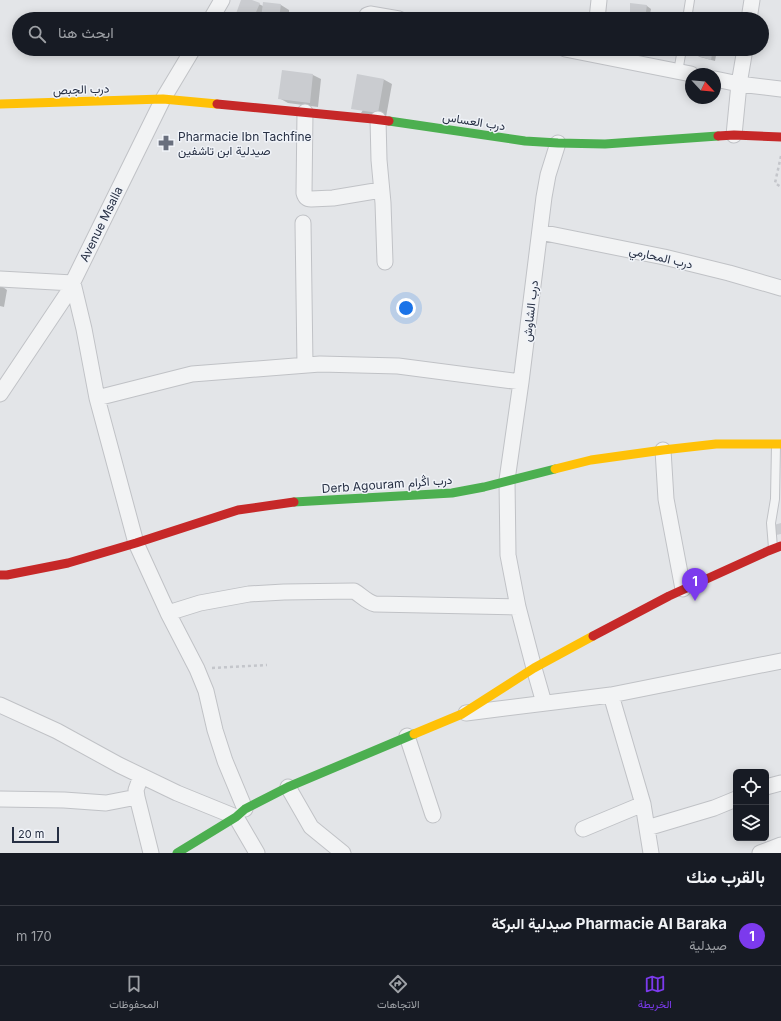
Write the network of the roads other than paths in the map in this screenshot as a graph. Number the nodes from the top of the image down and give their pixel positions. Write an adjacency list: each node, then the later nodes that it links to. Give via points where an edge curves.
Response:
1 (222, 0): 5 (street)
2 (599, 0): 6 (street)
3 (690, 0): 7 (lane)
4 (752, 0): 8 (street)
5 (215, 12)
6 (598, 12)
7 (688, 12)
8 (750, 12)
9 (189, 56): 17 (street, Avenue Msalla)
10 (611, 56): 13 (street)
11 (683, 56): 13 (lane)
12 (744, 56): 15 (street)
13 (685, 73)
14 (721, 80): 15 (street)
15 (739, 84): 16 (street); 21 (street)
16 (781, 89)
17 (163, 99): 18 (street, درب الجبص); 19 (street, درب العساس); 29 (street, Avenue Msalla)
18 (0, 104)
19 (305, 112): 20 (street, درب العساس); 24 (street, via 306,197 333,198)
20 (378, 119): 23 (street, درب العساس, via 526,141); 24 (street)
21 (734, 135): 22 (street, درب العساس); 23 (street, درب العساس, via 605,144)
22 (781, 137)
23 (558, 143): 26 (street, درب الشاوش, via 546,186)
24 (382, 190): 27 (street)
25 (303, 222): 31 (street)
26 (540, 232): 30 (street, درب المحارمي, via 664,257); 32 (street, درب الشاوش)
27 (385, 262)
28 (0, 280): 29 (street)
29 (73, 283): 33 (street, Avenue Msalla); 34 (street)
30 (781, 288)
31 (305, 365): 32 (street, via 398,366); 34 (street, via 192,374)
32 (521, 382): 37 (street, درب الشاوش)
33 (0, 394)
34 (97, 398): 38 (street)
35 (778, 444): 36 (street, Derb Agouram درب اڭرام, via 716,444); 39 (lane, via 771,523)
36 (663, 450): 37 (street, Derb Agouram درب اڭرام, via 590,460); 41 (street, via 666,499)
37 (507, 480): 38 (street, Derb Agouram درب اڭرام, via 452,492 300,501 238,510); 42 (street, درب الشاوش, via 508,555)
38 (136, 543): 40 (street, Derb Agouram درب اڭرام, via 68,563); 43 (street)
39 (777, 548): 41 (street)
40 (0, 575)
41 (683, 589): 45 (street)
42 (518, 607): 43 (street, via 375,604 354,591 284,592 249,594 200,603); 45 (street, درب الشاوش)
43 (168, 613): 59 (street, via 206,691)
44 (781, 661): 46 (street)
45 (534, 668): 47 (street, درب الشاوش); 49 (street)
46 (611, 695): 47 (street); 58 (street)
47 (544, 703): 49 (street)
48 (0, 705): 51 (street, via 57,731)
49 (462, 714): 50 (street)
50 (408, 736): 54 (street); 60 (street)
51 (141, 776): 55 (street); 59 (street, via 178,793)
52 (781, 782): 53 (street)
53 (769, 786)
54 (288, 787): 59 (street); 67 (street, via 311,827)
55 (136, 797): 56 (street, via 106,803); 64 (street)
56 (0, 799)
57 (733, 800): 61 (street)
58 (644, 804): 61 (street); 62 (street)
59 (240, 813): 65 (street); 66 (street)
60 (433, 815)
61 (647, 828): 68 (street)
62 (583, 829)
63 (781, 844): 69 (street)
64 (151, 853)
65 (177, 853)
66 (257, 853)
67 (343, 853)
68 (651, 853)
69 (760, 853)

